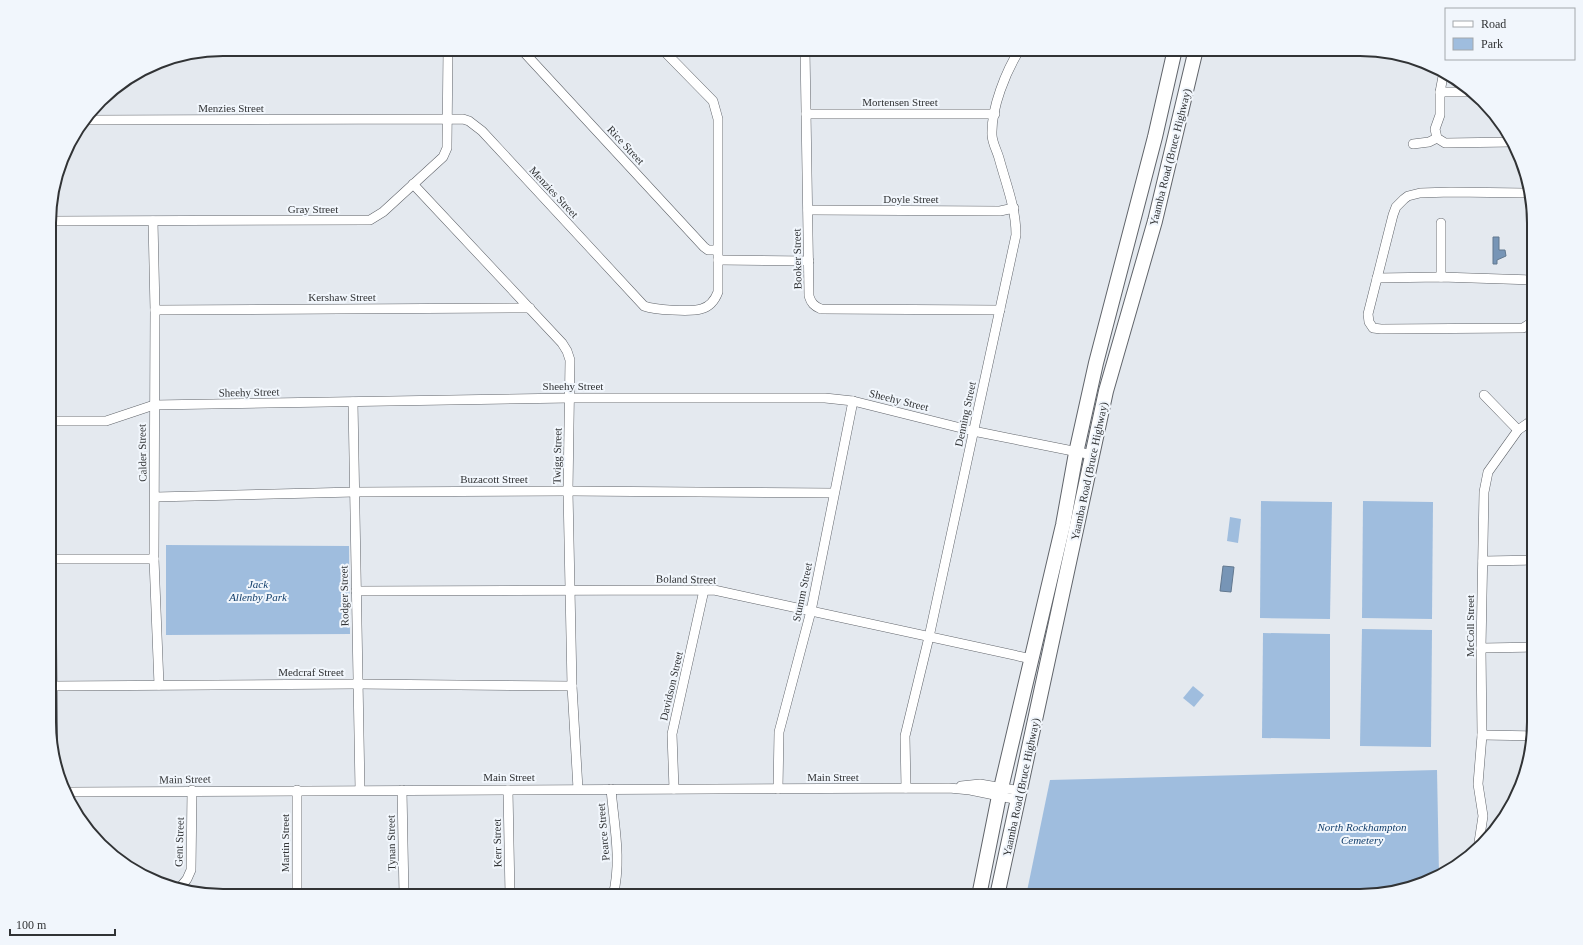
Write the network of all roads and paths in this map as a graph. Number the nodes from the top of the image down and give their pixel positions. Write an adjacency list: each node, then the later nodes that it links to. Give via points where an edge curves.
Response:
1 (448, 56): 14 (street, Gray Street)
2 (527, 56): 25 (street, Rice Street, via 704,247 708,250)
3 (669, 56): 25 (street, Menzies Street, via 713,101 716,109)
4 (805, 56): 11 (street, Booker Street)
5 (1016, 56): 12 (street, Denning Street, via 1002,85)
6 (1173, 56): 44 (highway, Yaamba Road (Bruce Highway), via 1150,157 1096,363)
7 (1194, 56): 45 (highway, Yaamba Road (Bruce Highway), via 1156,215 1106,391)
8 (1443, 77): 9 (street)
9 (1440, 92): 10 (street); 15 (street, via 1440,115 1435,129)
10 (1464, 92)
11 (806, 114): 12 (street, Mortensen Street); 21 (street, Booker Street)
12 (995, 114): 20 (street, Denning Street, via 992,136)
13 (91, 120): 14 (street, Menzies Street)
14 (448, 120): 18 (street, Gray Street, via 446,151); 26 (street, Menzies Street, via 469,120 475,125 644,306 656,310 700,309 712,303 718,292)
15 (1437, 138): 16 (street, via 1445,143); 17 (street)
16 (1507, 142)
17 (1413, 144)
18 (413, 184): 23 (street, Gray Street, via 377,216 363,221); 31 (street, Twigg Street)
19 (1525, 193): 29 (street, via 1451,192 1408,196 1400,202 1393,215)
20 (1014, 208): 21 (street, Doyle Street, via 1000,211); 33 (street, Denning Street, via 1016,235)
21 (808, 210): 27 (street, Booker Street)
22 (56, 221): 23 (street, Gray Street)
23 (154, 222): 32 (street, Calder Street)
24 (1441, 223): 28 (street)
25 (717, 250): 26 (street, Menzies Street)
26 (718, 260): 27 (street)
27 (809, 261): 33 (street, Booker Street, via 810,301 821,308)
28 (1441, 277): 29 (street); 30 (street)
29 (1377, 278): 34 (street, via 1368,314 1369,322 1374,328 1523,328)
30 (1527, 282)
31 (530, 308): 32 (street, Kershaw Street); 36 (street, Twigg Street, via 567,351 570,360)
32 (155, 310): 39 (street, Calder Street)
33 (1000, 310): 43 (street, Denning Street)
34 (1527, 325)
35 (1484, 395): 42 (street)
36 (570, 398): 37 (street, Sheehy Street, via 825,398); 38 (street, Sheehy Street); 46 (street, Twigg Street)
37 (854, 401): 43 (street, Sheehy Street); 48 (street, Stumm Street)
38 (353, 402): 39 (street, Sheehy Street); 47 (street, Rodger Street)
39 (154, 405): 40 (street, Sheehy Street, via 106,421); 49 (street, Calder Street)
40 (56, 422)
41 (1527, 424): 42 (street, McColl Street)
42 (1518, 430): 53 (street, McColl Street, via 1488,472 1484,492)
43 (973, 431): 44 (street, Sheehy Street); 58 (street, Denning Street)
44 (1076, 453): 45 (street, Sheehy Street); 61 (highway, Yaamba Road (Bruce Highway), via 1063,525)
45 (1093, 455): 80 (highway, Yaamba Road (Bruce Highway))
46 (568, 490): 47 (street, Buzacott Street); 48 (street, Buzacott Street); 54 (street, Twigg Street)
47 (355, 492): 49 (street, Buzacott Street); 56 (street, Rodger Street)
48 (834, 493): 57 (street, Stumm Street)
49 (155, 496): 51 (street, Calder Street)
50 (56, 559): 51 (street)
51 (154, 559): 63 (street, Calder Street)
52 (1527, 560): 53 (street)
53 (1483, 561): 60 (street, McColl Street)
54 (570, 590): 55 (street, Boland Street); 56 (street, Boland Street); 65 (street, Twigg Street)
55 (704, 590): 57 (street, Boland Street); 71 (street, Davidson Street, via 672,734)
56 (356, 591): 62 (street, Rodger Street)
57 (811, 611): 58 (street, Boland Street); 72 (street, Stumm Street, via 780,732)
58 (929, 637): 61 (street, Boland Street); 68 (street, Denning Street, via 905,736)
59 (1527, 647): 60 (street)
60 (1481, 648): 66 (street, McColl Street)
61 (1032, 659): 79 (highway, Yaamba Road (Bruce Highway))
62 (357, 684): 63 (street, Medcraf Street); 65 (street, Medcraf Street); 75 (street, Rodger Street)
63 (159, 685): 64 (street, Medcraf Street)
64 (56, 686)
65 (572, 686): 69 (street, Twigg Street)
66 (1482, 735): 67 (street); 81 (street, McColl Street, via 1478,784 1484,814)
67 (1527, 736)
68 (906, 788): 72 (street, Main Street); 79 (street, Main Street)
69 (578, 789): 70 (street, Main Street); 77 (street, Main Street)
70 (612, 789): 71 (street, Main Street); 86 (street, Pearce Street, via 618,853)
71 (674, 789): 72 (street, Main Street)
72 (778, 789)
73 (192, 790): 74 (street, Main Street); 78 (street, Main Street); 82 (street, Gent Street, via 191,870)
74 (297, 790): 75 (street, Main Street); 83 (street, Martin Street)
75 (360, 790): 76 (street, Main Street)
76 (402, 790): 77 (street, Main Street); 84 (street, Tynan Street)
77 (508, 790): 85 (street, Kerr Street)
78 (71, 792)
79 (1001, 792): 80 (street, Main Street); 87 (highway, Yaamba Road (Bruce Highway))
80 (1020, 796): 88 (highway, Yaamba Road (Bruce Highway))
81 (1480, 838)
82 (183, 884)
83 (297, 889)
84 (404, 889)
85 (510, 889)
86 (614, 889)
87 (980, 889)
88 (999, 889)

